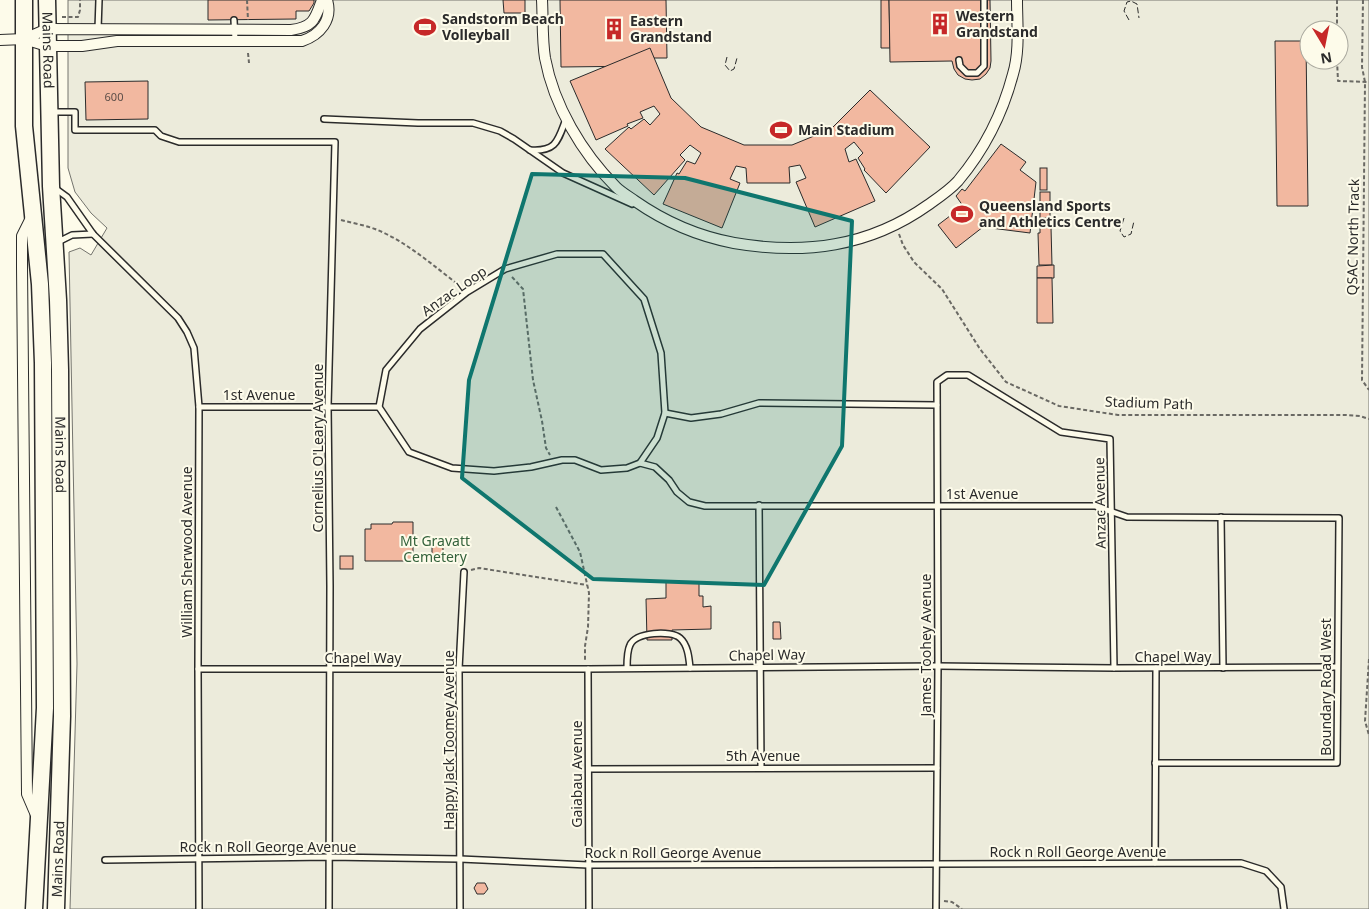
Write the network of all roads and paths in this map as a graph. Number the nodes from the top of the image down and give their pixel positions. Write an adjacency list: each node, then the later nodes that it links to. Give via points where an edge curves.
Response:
1 (24, 0): 19 (main road, Mains Road)
2 (48, 0): 16 (main road, Mains Road)
3 (80, 0): 13 (path, via 78,17)
4 (99, 0): 15 (lane)
5 (248, 0): 18 (path)
6 (322, 0): 18 (street, via 316,18 302,28)
7 (327, 0): 17 (street, via 329,13 326,23 312,37 302,40)
8 (542, 0): 27 (street, via 545,58 550,80)
9 (984, 0): 22 (lane, via 984,66 977,73 967,73)
10 (1017, 0): 33 (street, via 1014,73 996,121 976,158 956,182)
11 (1337, 0): 14 (path)
12 (1363, 0): 24 (path, QSAC North Track, via 1362,67)
13 (62, 17)
14 (1337, 20)
15 (98, 29): 16 (street); 17 (street)
16 (48, 30): 19 (street); 21 (main road, Mains Road)
17 (234, 30): 18 (street); 21 (street, via 82,46)
18 (248, 30)
19 (24, 39): 20 (street); 21 (street); 83 (main road, Mains Road, via 24,126 40,284 43,393 45,708)
20 (0, 40)
21 (48, 46): 26 (main road, Mains Road)
22 (959, 60)
23 (1337, 70): 24 (path, via 1338,81)
24 (1365, 82): 25 (path); 39 (path, QSAC North Track, via 1362,380)
25 (1369, 82)
26 (48, 112): 30 (main road, Mains Road); 32 (lane, Cornelius O'Leary Avenue, via 75,112 75,130 155,130 161,136 179,142 335,142)
27 (566, 118): 29 (lane, via 558,140 552,146 545,150); 31 (street, via 586,152 617,188)
28 (324, 119): 29 (lane, via 473,122 500,131)
29 (530, 150): 31 (lane, via 562,173)
30 (50, 186): 34 (lane, William Sherwood Avenue, via 68,197); 35 (main road, Mains Road)
31 (649, 211): 33 (street, via 680,228 720,240 788,248 850,242)
32 (334, 218): 37 (path, via 384,234 424,258); 41 (lane, Cornelius O'Leary Avenue)
33 (896, 225): 45 (path, Stadium Path, via 914,262 942,289 980,349 1006,382 1059,406 1118,415 1346,414)
34 (93, 234): 35 (lane, via 72,235); 42 (lane, William Sherwood Avenue, via 178,318 187,332 194,348)
35 (54, 244): 84 (main road, Mains Road, via 60,370 62,653)
36 (506, 269): 37 (lane, Anzac Loop); 44 (lane, Anzac Loop, via 557,254 603,254 644,299 661,353); 46 (path, via 523,289 533,380 546,448)
37 (467, 292): 43 (lane, Anzac Loop, via 420,329 386,370)
38 (937, 382): 40 (lane, James Toohey Avenue); 51 (lane, Anzac Avenue, via 947,375 968,375 1061,432 1110,439)
39 (1369, 390)
40 (937, 404): 44 (lane, via 759,403 722,414 691,418); 49 (lane, James Toohey Avenue)
41 (328, 406): 42 (lane, 1st Avenue); 43 (lane, 1st Avenue); 67 (lane, Cornelius O'Leary Avenue)
42 (199, 407): 66 (lane, William Sherwood Avenue)
43 (379, 407): 46 (lane, via 409,452 452,468 494,471)
44 (665, 413): 47 (lane, Anzac Loop, via 657,438)
45 (1369, 419)
46 (554, 462): 47 (lane, via 575,460 601,470 627,468)
47 (640, 463): 48 (lane, 1st Avenue, via 655,467 689,502 705,506)
48 (759, 505): 49 (lane, 1st Avenue); 58 (lane)
49 (938, 505): 51 (lane, 1st Avenue, via 1095,506); 59 (lane, James Toohey Avenue)
50 (556, 507): 55 (path, via 580,552)
51 (1112, 513): 52 (lane, 1st Avenue, via 1127,517); 63 (lane, Anzac Avenue)
52 (1221, 517): 53 (lane, 1st Avenue); 65 (lane)
53 (1338, 518): 60 (lane, Boundary Road West)
54 (464, 572): 55 (path, via 479,568); 68 (lane, Happy Jack Toomey Avenue)
55 (587, 585): 57 (path)
56 (1369, 659): 70 (path, via 1365,721)
57 (585, 660)
58 (761, 666): 59 (lane, Chapel Way); 62 (lane, Chapel Way); 72 (lane)
59 (938, 666): 63 (lane, Chapel Way); 73 (lane, James Toohey Avenue)
60 (1337, 667): 65 (lane, Chapel Way); 71 (lane, Boundary Road West, via 1337,763)
61 (627, 668): 62 (lane, Chapel Way); 62 (lane, via 630,645 643,634 675,635 681,639); 69 (lane, Chapel Way)
62 (690, 668)
63 (1114, 668): 64 (lane, Chapel Way)
64 (1156, 668): 65 (lane, Chapel Way); 71 (lane)
65 (1223, 668)
66 (198, 669): 67 (lane, Chapel Way); 76 (lane, William Sherwood Avenue)
67 (329, 669): 68 (lane, Chapel Way); 75 (lane, Cornelius O'Leary Avenue)
68 (460, 669): 69 (lane, Chapel Way); 78 (lane, Happy Jack Toomey Avenue)
69 (588, 669): 74 (lane, Gaiabau Avenue)
70 (1369, 735)
71 (1155, 763): 79 (lane)
72 (761, 767): 73 (lane, 5th Avenue); 74 (lane, 5th Avenue)
73 (937, 768): 80 (lane, James Toohey Avenue)
74 (589, 769): 81 (lane, Gaiabau Avenue)
75 (329, 857): 76 (lane, Rock n Roll George Avenue); 78 (lane, Rock n Roll George Avenue); 86 (lane, Cornelius O'Leary Avenue)
76 (199, 859): 77 (lane, Rock n Roll George Avenue); 85 (lane, William Sherwood Avenue)
77 (105, 860)
78 (460, 860): 81 (lane, Rock n Roll George Avenue); 87 (lane, Happy Jack Toomey Avenue)
79 (1155, 862): 80 (lane, Rock n Roll George Avenue); 91 (lane, Rock n Roll George Avenue, via 1241,863 1266,871 1281,888)
80 (936, 864): 81 (lane, Rock n Roll George Avenue); 82 (lane, James Toohey Avenue)
81 (588, 865): 88 (lane, Gaiabau Avenue)
82 (936, 900): 89 (lane, James Toohey Avenue); 90 (path, via 952,902)
83 (34, 909)
84 (56, 909)
85 (199, 909)
86 (329, 909)
87 (460, 909)
88 (589, 909)
89 (936, 909)
90 (962, 909)
91 (1284, 909)

